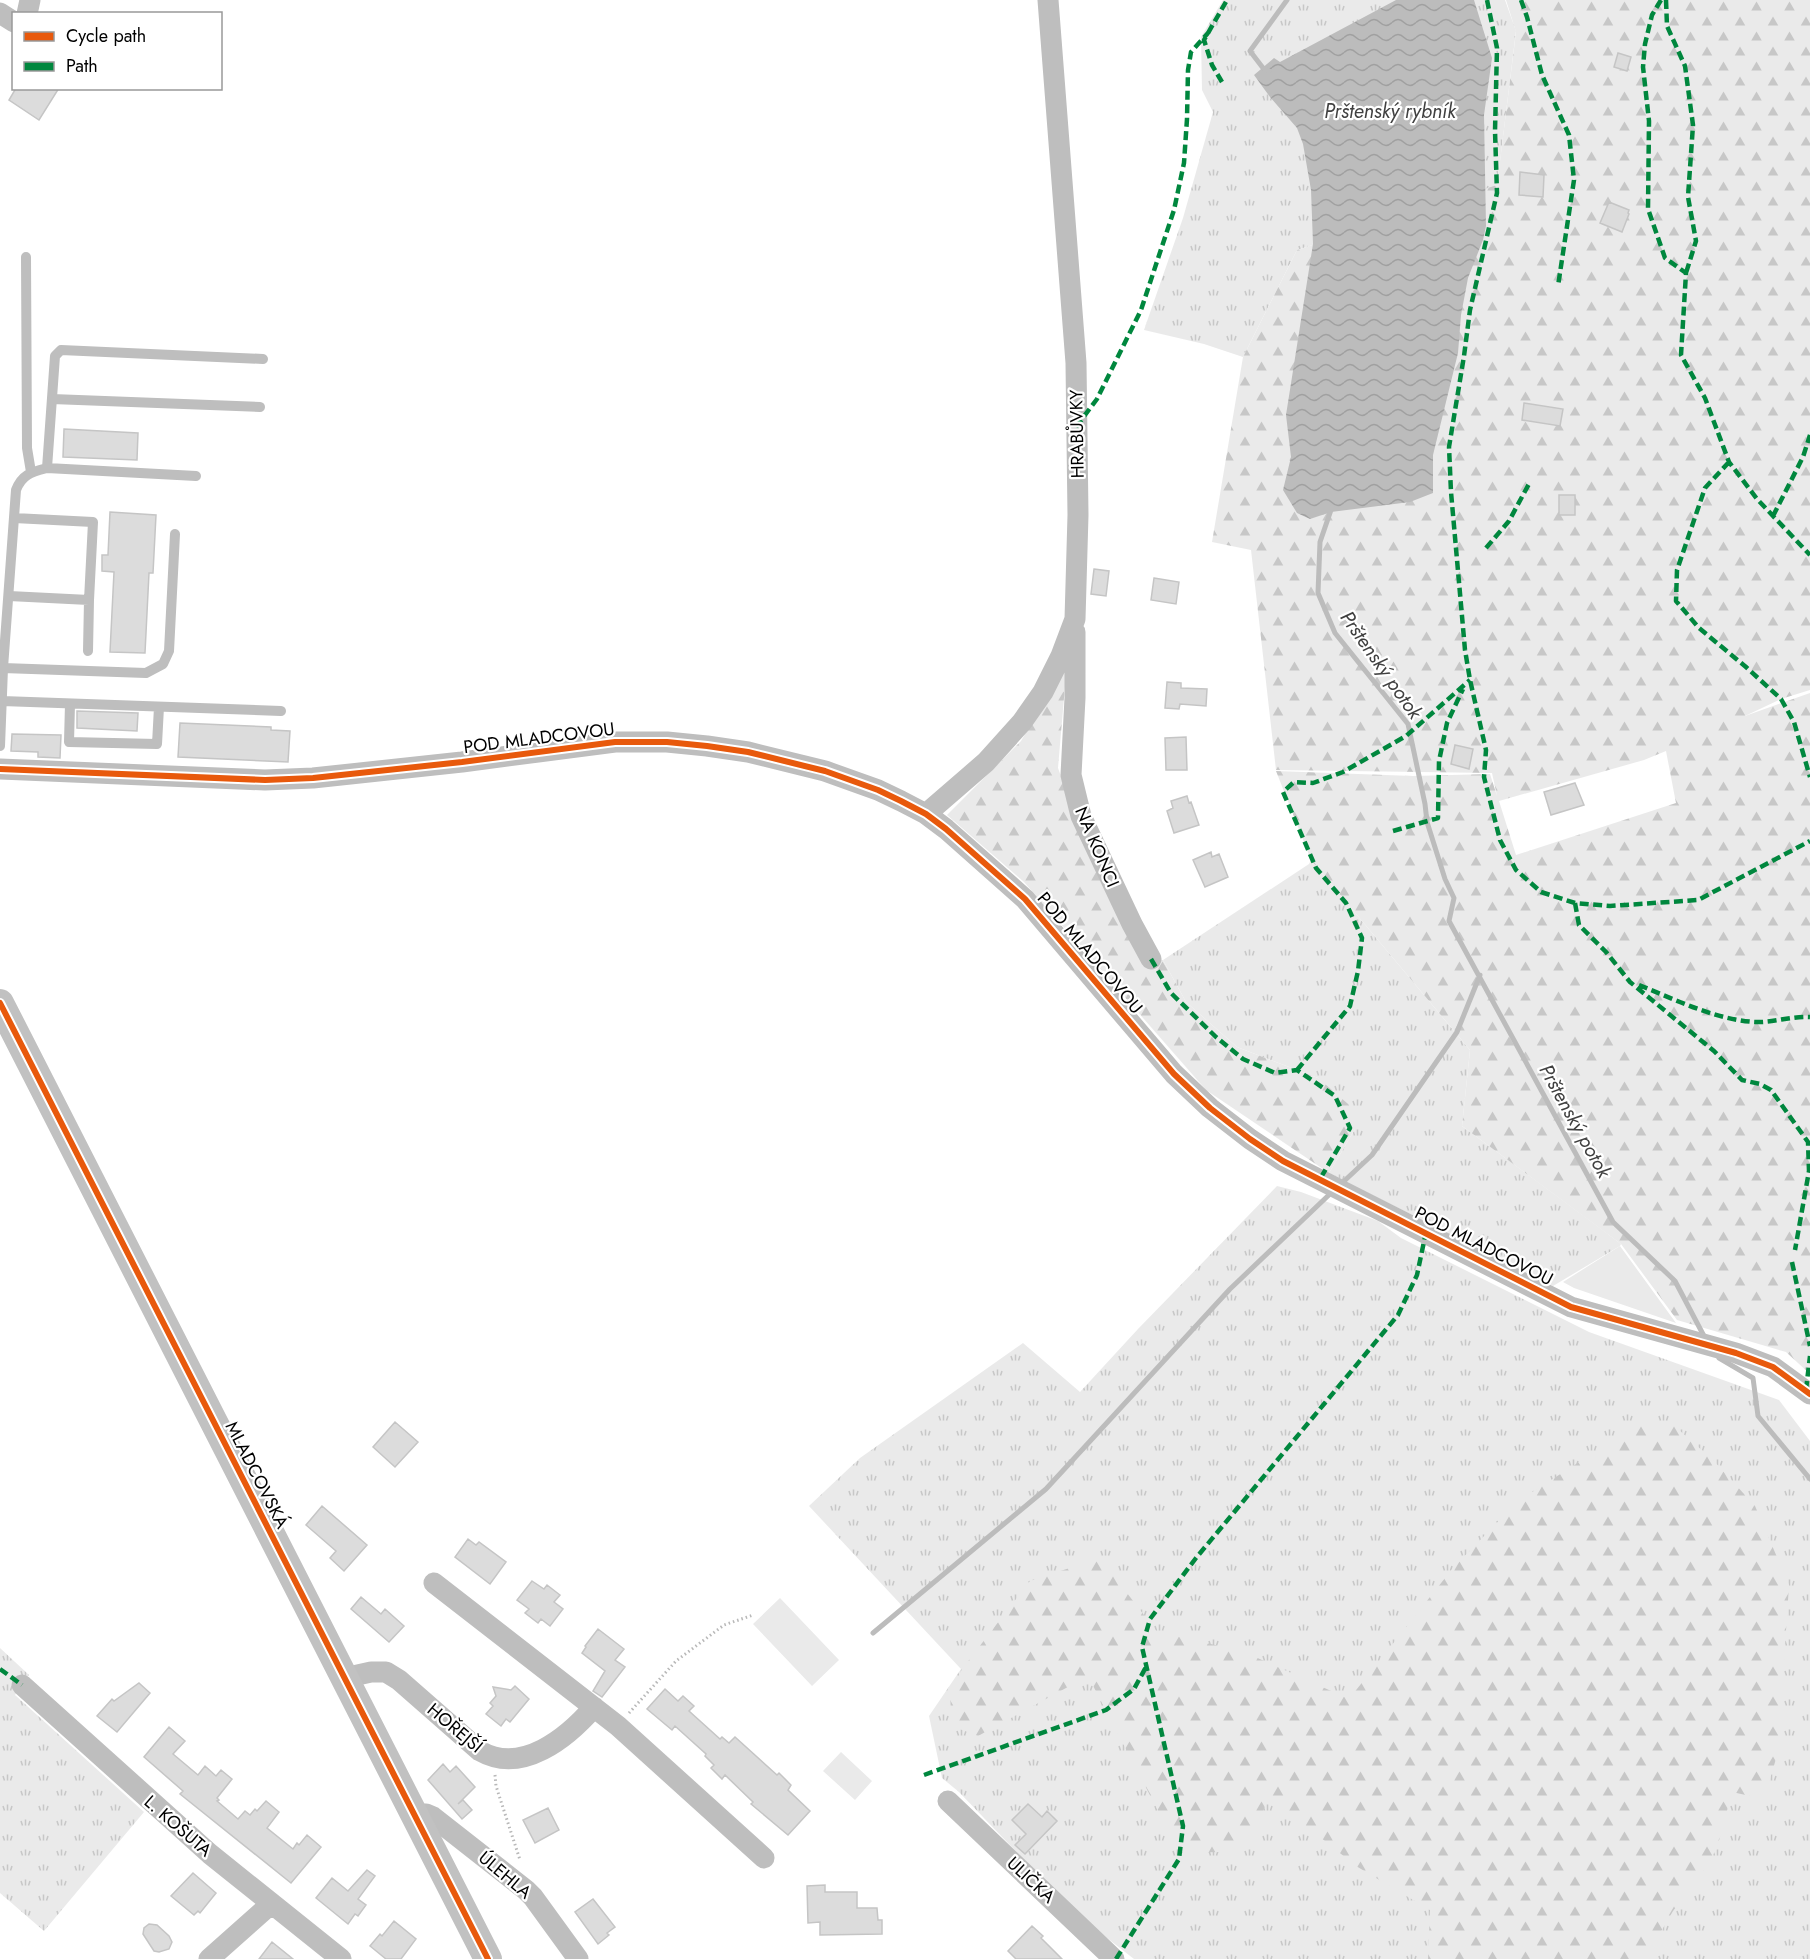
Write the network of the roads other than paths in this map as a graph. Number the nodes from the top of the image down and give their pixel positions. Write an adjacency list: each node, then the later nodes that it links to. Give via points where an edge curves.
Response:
1 (1048, 0): 13 (street, HRABŮVKY, via 1076,363)
2 (26, 257): 7 (lane, via 27,448)
3 (263, 359): 4 (lane, via 61,350 55,356)
4 (52, 399): 5 (lane); 6 (lane)
5 (260, 407)
6 (47, 468): 7 (lane); 8 (lane)
7 (31, 472): 9 (lane, via 19,480)
8 (196, 476)
9 (14, 518): 11 (lane); 12 (lane, via 93,522)
10 (175, 534): 15 (lane, via 169,651 163,664 146,673)
11 (9, 596): 12 (lane); 15 (lane)
12 (89, 600): 14 (lane)
13 (1075, 620): 22 (street, HRABŮVKY, via 1043,692 1022,722 986,762); 23 (street, NA KONCI, via 1076,698 1071,775 1081,816)
14 (88, 651)
15 (3, 668): 16 (lane)
16 (2, 701): 17 (lane); 20 (lane)
17 (70, 704): 18 (lane); 18 (lane, via 69,742 157,744)
18 (159, 707): 19 (lane)
19 (281, 711)
20 (0, 746)
21 (0, 770): 22 (street, POD MLADCOVOU, via 265,780 462,762 615,742 667,742 748,752 825,771 878,790)
22 (926, 814): 25 (street, POD MLADCOVOU, via 1025,899 1174,1074 1210,1108 1283,1161 1570,1306 1736,1353 1773,1367)
23 (1151, 959)
24 (0, 1003): 27 (street, MLADCOVSKÁ)
25 (1810, 1394)
26 (434, 1583): 29 (street)
27 (344, 1678): 29 (street, HOŘEJŠÍ, via 386,1672 487,1755 509,1759 545,1748); 31 (street, MLADCOVSKÁ)
28 (22, 1685): 33 (street, L. KOŠUTA)
29 (594, 1707): 32 (street)
30 (948, 1801): 38 (street, ULIČKA)
31 (414, 1814): 36 (street, MLADCOVSKÁ); 37 (street, ÚLEHLA, via 433,1817 526,1890)
32 (764, 1858)
33 (271, 1904): 34 (street); 35 (street, L. KOŠUTA)
34 (209, 1959)
35 (341, 1959)
36 (488, 1959)
37 (578, 1959)
38 (1114, 1959)

